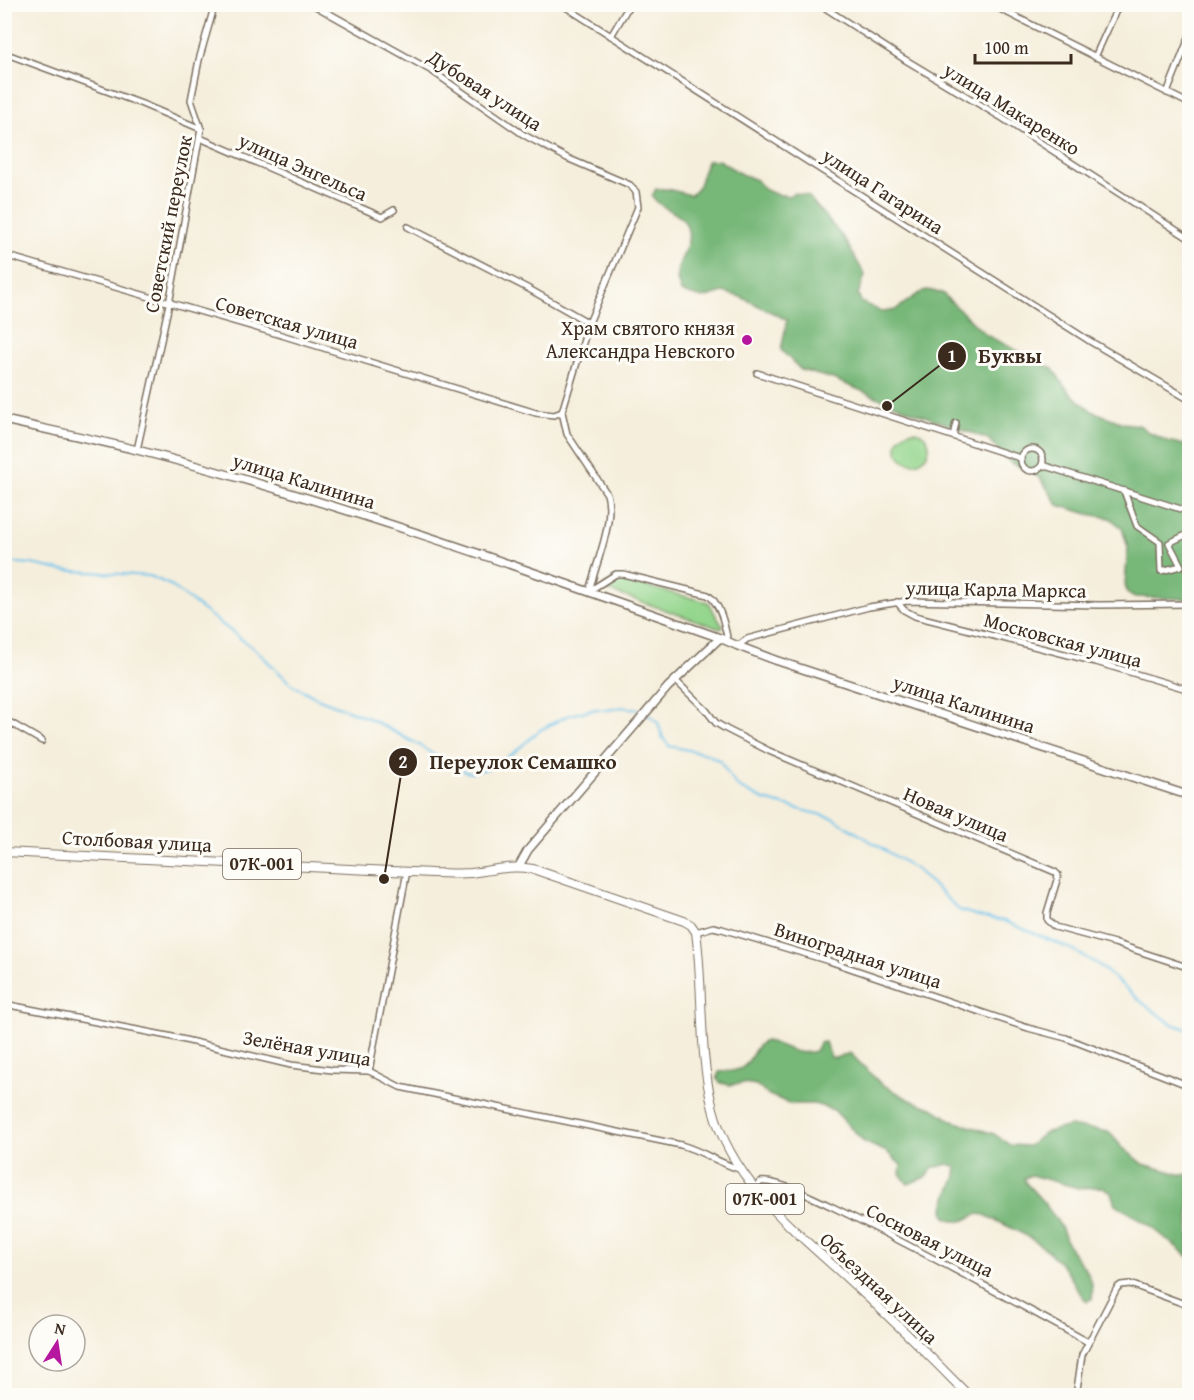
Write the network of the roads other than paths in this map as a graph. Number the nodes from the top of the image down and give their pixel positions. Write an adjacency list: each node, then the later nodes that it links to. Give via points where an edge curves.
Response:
1 (215, 4): 14 (street, Советский переулок, via 191,100)
2 (312, 4): 21 (street, Дубовая улица, via 432,71 524,135 630,185 638,198 638,207)
3 (561, 4): 9 (street, улица Гагарина)
4 (630, 4): 9 (street)
5 (819, 4): 18 (street, улица Макаренко)
6 (990, 4): 11 (street)
7 (1119, 4): 11 (street)
8 (1190, 35): 12 (street)
9 (611, 36): 23 (street, улица Гагарина, via 1088,340)
10 (4, 53): 14 (street)
11 (1095, 57): 12 (street)
12 (1167, 93): 13 (street)
13 (1190, 104)
14 (201, 129): 15 (street, Советский переулок)
15 (200, 138): 16 (street, улица Энгельса, via 382,218); 20 (street, Советский переулок)
16 (394, 210)
17 (408, 227): 21 (street)
18 (1190, 239)
19 (4, 255): 20 (street, Советская улица)
20 (169, 304): 24 (street, Советская улица, via 536,413); 28 (street, Советский переулок)
21 (589, 323): 24 (street)
22 (757, 373): 27 (street, via 866,412)
23 (1190, 400)
24 (561, 412): 34 (street, via 567,434 607,494 610,505)
25 (4, 420): 28 (street, улица Калинина)
26 (956, 423): 27 (street)
27 (953, 436): 29 (street)
28 (136, 450): 34 (street, улица Калинина, via 384,522)
29 (1020, 458): 30 (street, via 1020,464 1027,470 1036,471); 30 (street, via 1032,448 1042,454)
30 (1042, 465): 31 (street)
31 (1124, 491): 32 (street); 33 (street, via 1137,526 1160,542 1161,571 1181,566 1169,543)
32 (1190, 512)
33 (1190, 533)
34 (589, 591): 37 (street, улица Калинина); 38 (street, via 616,574 623,574 708,595 714,599)
35 (897, 602): 36 (street, улица Карла Маркса); 39 (street, улица Карла Маркса, via 747,639); 41 (street, Московская улица, via 915,616)
36 (1190, 604)
37 (720, 638): 38 (street, улица Калинина); 40 (street)
38 (728, 642): 39 (street, улица Калинина)
39 (738, 646): 44 (street, улица Калинина)
40 (675, 680): 46 (street, via 528,850); 49 (street, Новая улица, via 716,723 769,751 1055,872 1058,880 1047,913 1047,920 1055,927)
41 (1190, 690)
42 (4, 719): 43 (street)
43 (42, 741)
44 (1190, 796)
45 (4, 852): 47 (main road, Столбовая улица / 07К-001)
46 (519, 866): 47 (main road, Столбовая улица / 07К-001, via 470,873); 48 (main road, 07К-001, via 668,914)
47 (407, 871): 51 (street)
48 (696, 932): 52 (street, Виноградная улица, via 713,927 829,961 1028,1029 1066,1038); 53 (main road, Объездная улица / 07К-001, via 705,1066 713,1110)
49 (1190, 968)
50 (4, 1004): 51 (street, Зелёная улица, via 291,1065)
51 (369, 1071): 53 (street, Зелёная улица, via 400,1087 698,1149)
52 (1190, 1086)
53 (740, 1169): 54 (main road, Объездная улица / 07К-001)
54 (755, 1189): 56 (street, Сосновая улица, via 763,1181 816,1200 932,1257); 57 (main road, Объездная улица / 07К-001)
55 (1190, 1306): 56 (street, via 1130,1284 1121,1285)
56 (1088, 1342): 58 (street)
57 (969, 1395)
58 (1076, 1395)

